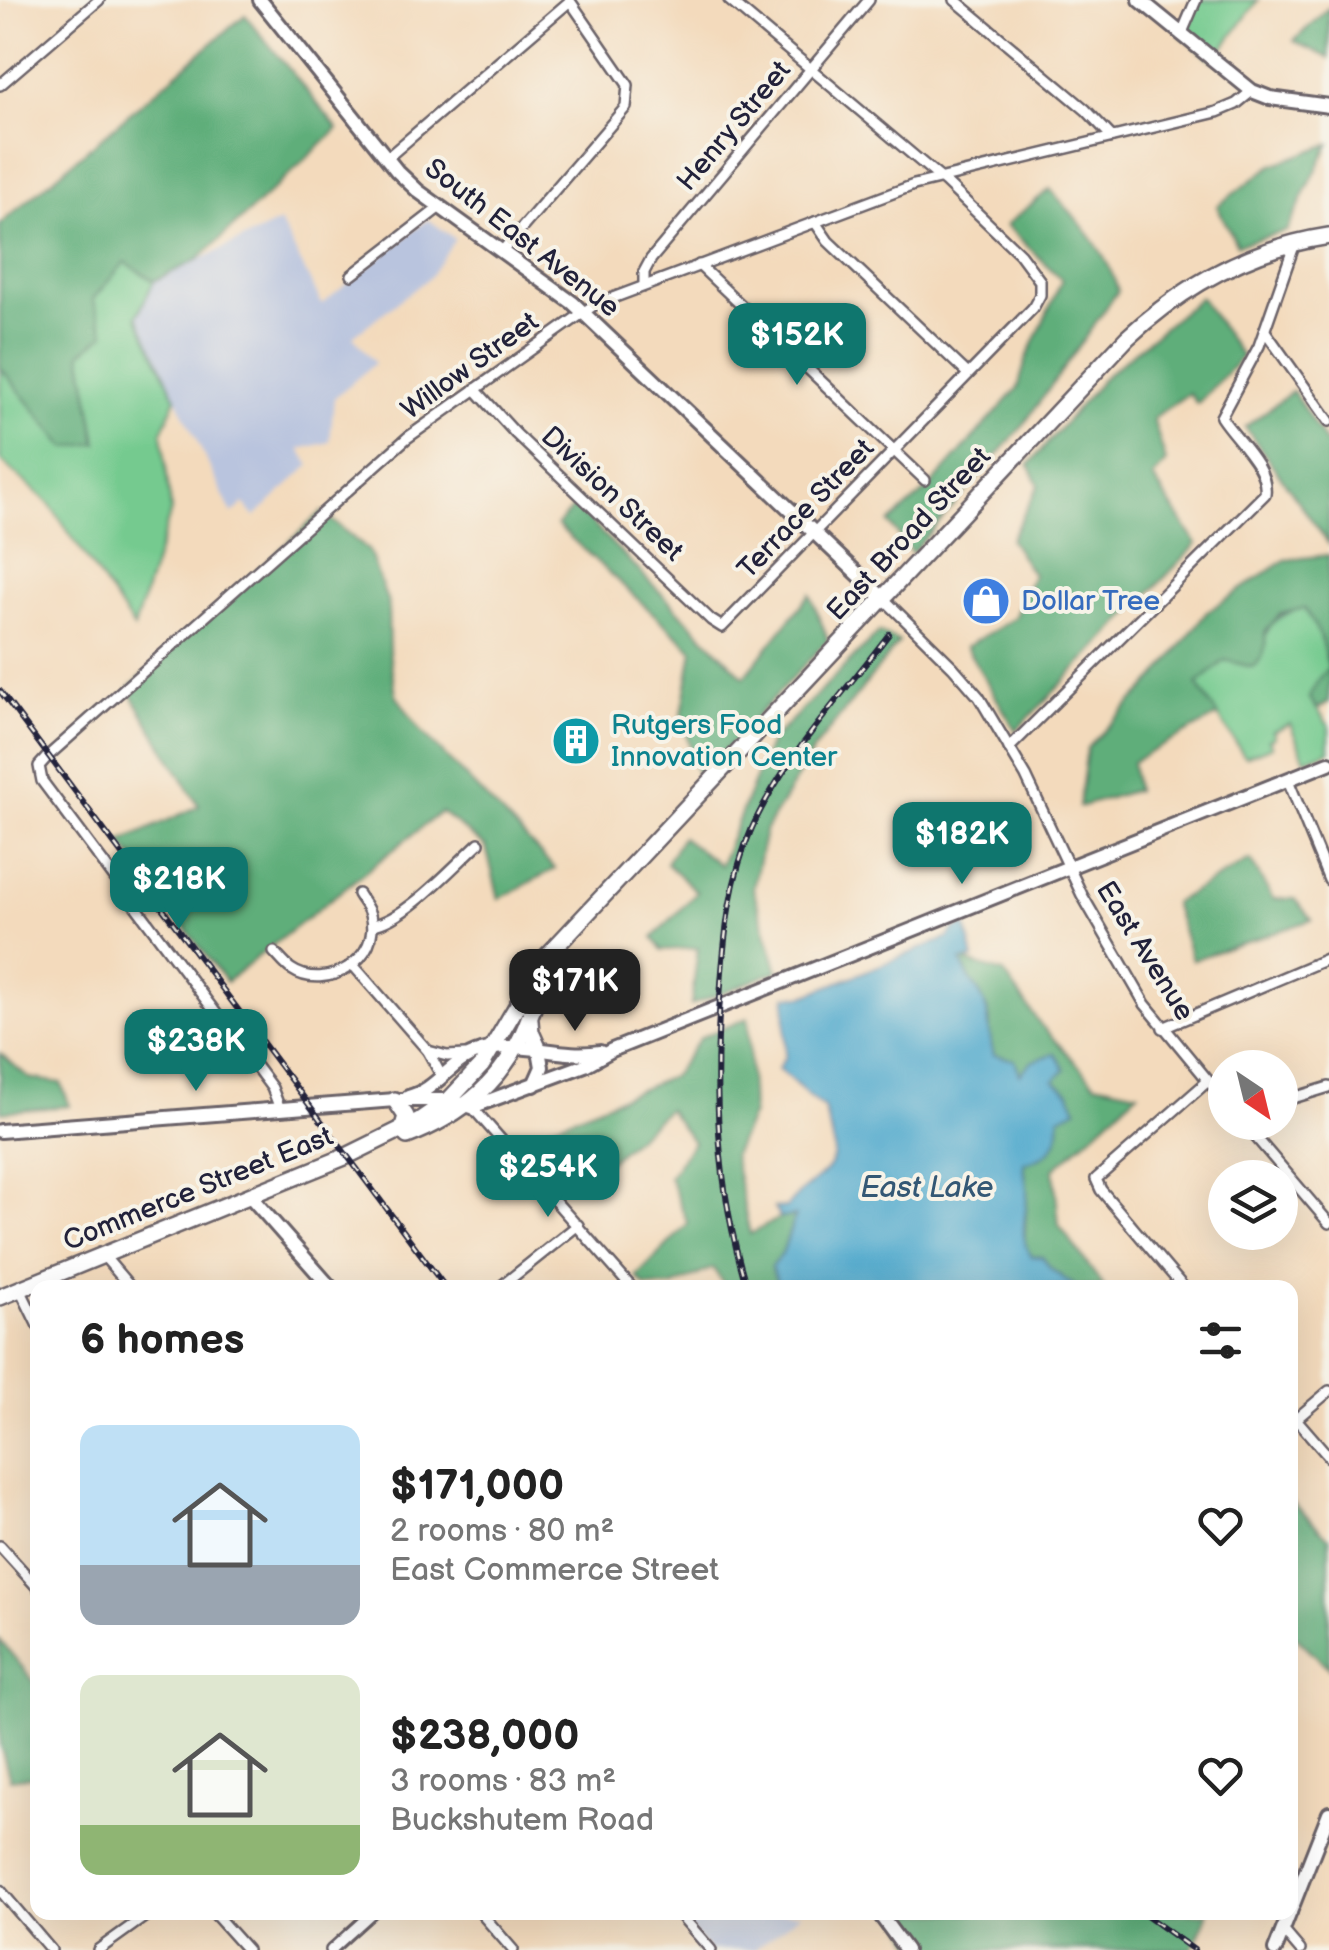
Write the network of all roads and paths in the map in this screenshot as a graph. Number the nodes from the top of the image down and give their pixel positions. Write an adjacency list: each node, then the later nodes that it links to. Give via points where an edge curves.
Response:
1 (99, 0): 11 (street)
2 (260, 0): 15 (street, South East Avenue)
3 (729, 0): 10 (street)
4 (869, 0): 10 (street, Henry Street)
5 (955, 0): 14 (street)
6 (1140, 0): 9 (street)
7 (1196, 0): 9 (street)
8 (570, 1): 15 (street); 21 (street, via 628,84 626,107)
9 (1181, 34): 12 (street)
10 (811, 69): 16 (street); 24 (street, Henry Street, via 651,260)
11 (0, 85)
12 (1252, 91): 13 (street); 14 (street, Willow Street, via 1217,112)
13 (1329, 106)
14 (1112, 137): 16 (street, Willow Street)
15 (387, 158): 17 (street, South East Avenue)
16 (940, 178): 18 (street, Willow Street); 27 (street, Terrace Street, via 1020,254 1041,288 1027,315)
17 (440, 207): 21 (street, South East Avenue); 23 (street)
18 (815, 222): 22 (street, Willow Street); 27 (street)
19 (1329, 236): 20 (highway, East Broad Street)
20 (1296, 243): 26 (street); 33 (highway, East Broad Street, via 1215,272 1143,324)
21 (502, 250): 25 (street, South East Avenue)
22 (699, 265): 24 (street, Willow Street); 30 (street)
23 (352, 275)
24 (644, 285): 25 (street, Willow Street)
25 (583, 312): 28 (street, Willow Street); 32 (street, South East Avenue)
26 (1265, 331): 29 (street); 35 (street, via 1222,417 1262,474 1266,494)
27 (968, 374): 30 (street, Terrace Street)
28 (475, 388): 34 (street, Division Street); 61 (street, Willow Street, via 407,438 38,771 272,1088)
29 (1329, 421)
30 (894, 451): 31 (street); 32 (street, Terrace Street)
31 (925, 480)
32 (815, 534): 33 (street, South East Avenue); 34 (street, Terrace Street)
33 (884, 598): 35 (street, South East Avenue, via 967,682); 46 (highway, East Broad Street, via 546,957)
34 (722, 627)
35 (1009, 748): 39 (street, South East Avenue)
36 (1329, 763): 37 (street)
37 (1288, 780): 39 (street); 40 (street)
38 (479, 843): 42 (street, via 399,914)
39 (1069, 868): 47 (street, East Avenue); 51 (street)
40 (1329, 880)
41 (358, 894): 42 (street)
42 (372, 925): 45 (street)
43 (274, 952): 45 (street, via 294,971 316,976)
44 (1329, 958): 47 (street)
45 (353, 965): 52 (street)
46 (529, 1006): 48 (highway, East Broad Street); 49 (highway, East Broad Street); 50 (highway)
47 (1163, 1028): 54 (street, East Avenue)
48 (516, 1046): 49 (street); 50 (street); 60 (highway, East Broad Street, via 485,1089)
49 (485, 1050): 52 (street, via 453,1056); 53 (street, via 457,1061); 60 (highway, East Broad Street)
50 (539, 1050): 51 (street, via 573,1056); 55 (street, via 542,1067)
51 (612, 1050): 55 (street, Commerce Street East)
52 (428, 1051): 53 (street)
53 (442, 1077): 58 (street, via 424,1092); 60 (street)
54 (1208, 1081): 76 (street, via 1096,1179)
55 (534, 1085): 59 (street, Commerce Street East)
56 (1329, 1087): 57 (street)
57 (1298, 1096)
58 (396, 1100): 60 (street); 61 (street); 63 (highway, via 406,1116)
59 (492, 1101): 60 (street, Commerce Street East); 62 (street)
60 (462, 1105): 62 (street); 63 (highway, Commerce Street East); 66 (highway, Commerce Street East, via 427,1128)
61 (280, 1109): 64 (street)
62 (493, 1127): 69 (street)
63 (402, 1130): 66 (highway, Commerce Street East)
64 (0, 1131)
65 (1258, 1140): 68 (street)
66 (360, 1151): 67 (highway, Commerce Street East)
67 (250, 1196): 70 (highway, Commerce Street East); 73 (street)
68 (1329, 1223)
69 (578, 1225): 74 (street); 75 (street)
70 (103, 1255): 71 (highway, Commerce Street East); 72 (street)
71 (42, 1280)
72 (124, 1280)
73 (324, 1280)
74 (509, 1280)
75 (625, 1280)
76 (1177, 1280)
77 (30, 1285): 78 (highway, Commerce Street East)
78 (20, 1289): 79 (highway, Commerce Street East); 80 (street)
79 (0, 1297)
80 (30, 1310)
81 (1329, 1391): 82 (street)
82 (1298, 1412)
83 (1298, 1421): 84 (street)
84 (1329, 1457)
85 (0, 1546): 86 (street)
86 (30, 1579)
87 (1328, 1819): 89 (street)
88 (0, 1890): 98 (street)
89 (1298, 1892)
90 (140, 1920): 99 (street)
91 (220, 1920): 100 (street)
92 (364, 1920): 101 (street)
93 (487, 1920): 102 (street)
94 (685, 1920): 103 (street)
95 (884, 1920): 104 (street)
96 (1287, 1920): 97 (street)
97 (1283, 1930): 105 (street); 106 (street)
98 (51, 1950)
99 (98, 1950)
100 (247, 1950)
101 (331, 1950)
102 (513, 1950)
103 (711, 1950)
104 (906, 1950)
105 (1275, 1950)
106 (1300, 1950)

